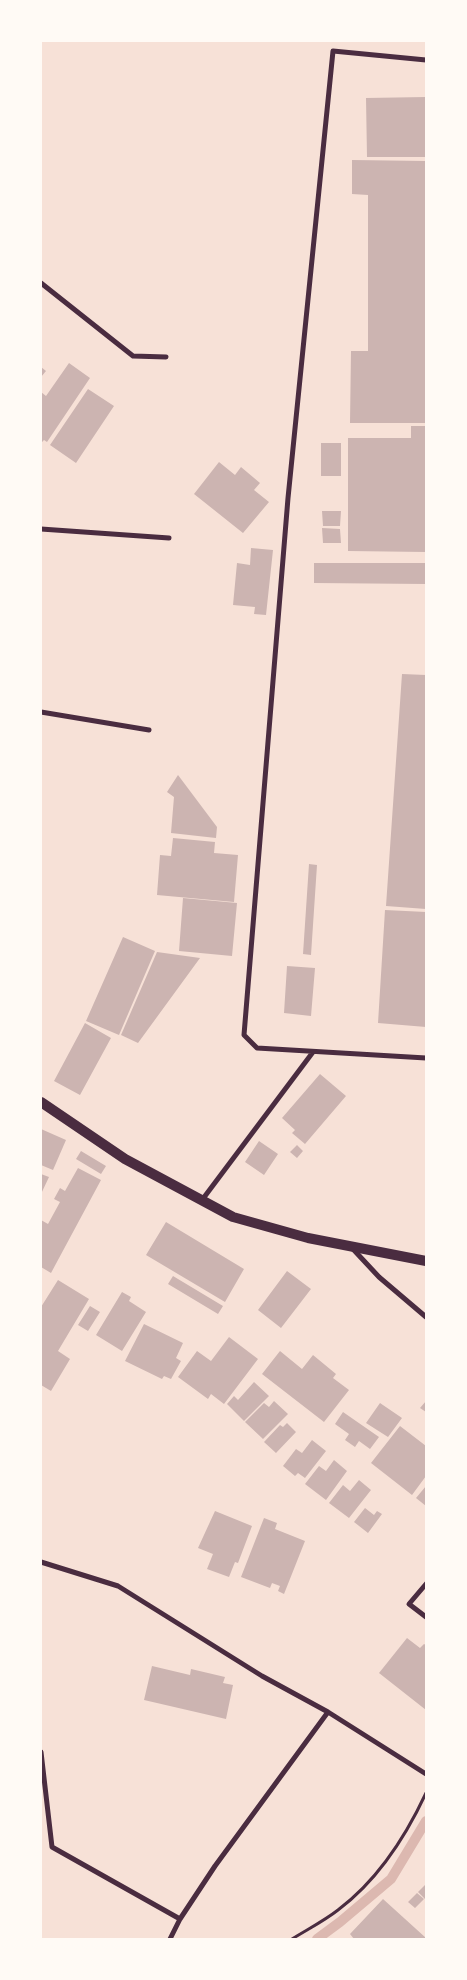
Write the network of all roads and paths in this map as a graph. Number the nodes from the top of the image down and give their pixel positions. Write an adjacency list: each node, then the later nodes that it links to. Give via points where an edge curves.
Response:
1 (426, 60): 8 (street, via 334,50 288,498 244,1035 257,1048)
2 (41, 283): 3 (street, via 133,356)
3 (166, 357)
4 (41, 529): 5 (street)
5 (169, 538)
6 (41, 712): 7 (street)
7 (149, 730)
8 (313, 1052): 9 (street); 11 (street)
9 (426, 1058)
10 (41, 1102): 11 (main road, via 125,1159)
11 (202, 1200): 12 (main road, via 233,1217)
12 (352, 1248): 13 (main road); 14 (street, via 379,1277)
13 (426, 1261)
14 (426, 1317)
15 (41, 1562): 18 (street, via 118,1586 262,1676)
16 (426, 1584): 17 (street, via 409,1604)
17 (426, 1617)
18 (328, 1712): 20 (street); 22 (street)
19 (41, 1752): 22 (street, via 52,1847)
20 (426, 1774)
21 (426, 1793): 24 (path, via 392,1855 361,1890 338,1910)
22 (180, 1919): 23 (street)
23 (170, 1939)
24 (292, 1939)

